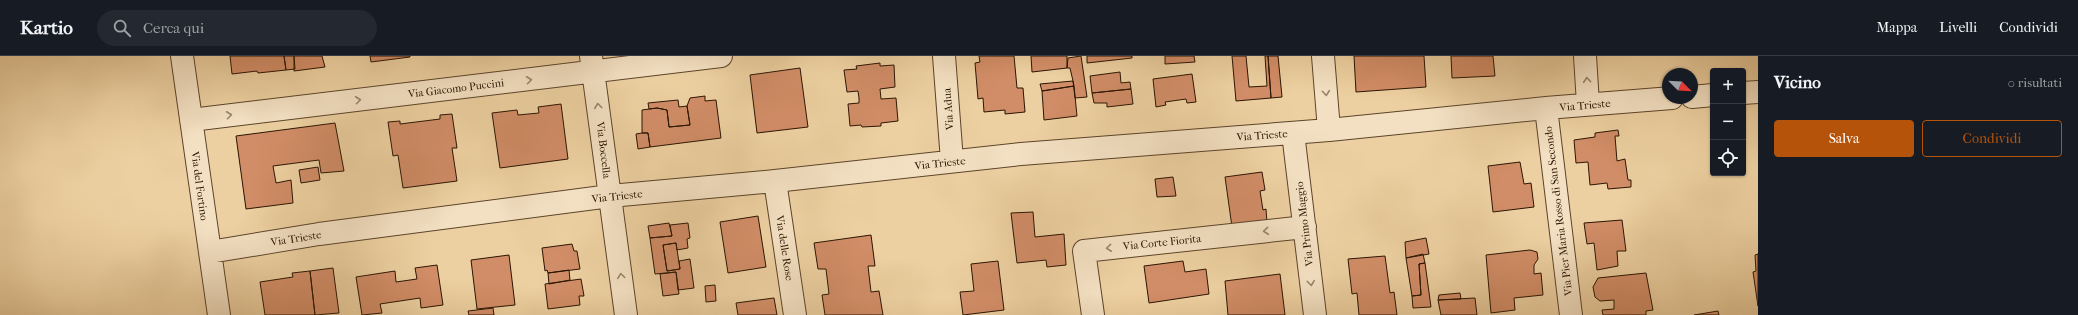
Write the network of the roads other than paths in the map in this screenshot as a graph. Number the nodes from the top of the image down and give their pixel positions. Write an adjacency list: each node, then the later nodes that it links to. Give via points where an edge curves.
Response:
1 (182, 56): 14 (street, Via del Fortino)
2 (720, 56): 6 (street, Via Giacomo Puccini)
3 (944, 56): 17 (street, Via Adua)
4 (1322, 56): 15 (street, one-way to 15)
5 (1585, 56): 12 (street, one-way to 5)
6 (592, 64): 14 (street, Via Giacomo Puccini, one-way to 6); 19 (street, Via Boccella, one-way to 6)
7 (1758, 92): 8 (street)
8 (1746, 93)
9 (1710, 95): 10 (street)
10 (1698, 96)
11 (1662, 99): 12 (street, Via Trieste)
12 (1588, 104): 13 (street, Via Trieste)
13 (1546, 108): 15 (street, Via Trieste); 27 (street, Via Pier Maria Rosso di San Secondo)
14 (191, 120): 21 (street, Via del Fortino)
15 (1329, 130): 16 (street, Via Trieste)
16 (1293, 133): 17 (street, Via Trieste); 20 (street, Via Primo Maggio)
17 (952, 161): 18 (street, Via Trieste)
18 (775, 181): 19 (street, Via Trieste); 24 (street, Via delle Rose)
19 (610, 196): 21 (street, Via Trieste, via 319,234); 23 (street, Via Boccella, one-way to 19)
20 (1305, 227): 25 (street, Via Corte Fiorita, one-way to 25, via 1084,251); 26 (street, Via Primo Maggio, one-way to 26)
21 (210, 252): 22 (street, Via del Fortino)
22 (219, 315)
23 (626, 315)
24 (795, 315)
25 (1093, 315)
26 (1315, 315)
27 (1571, 315)

